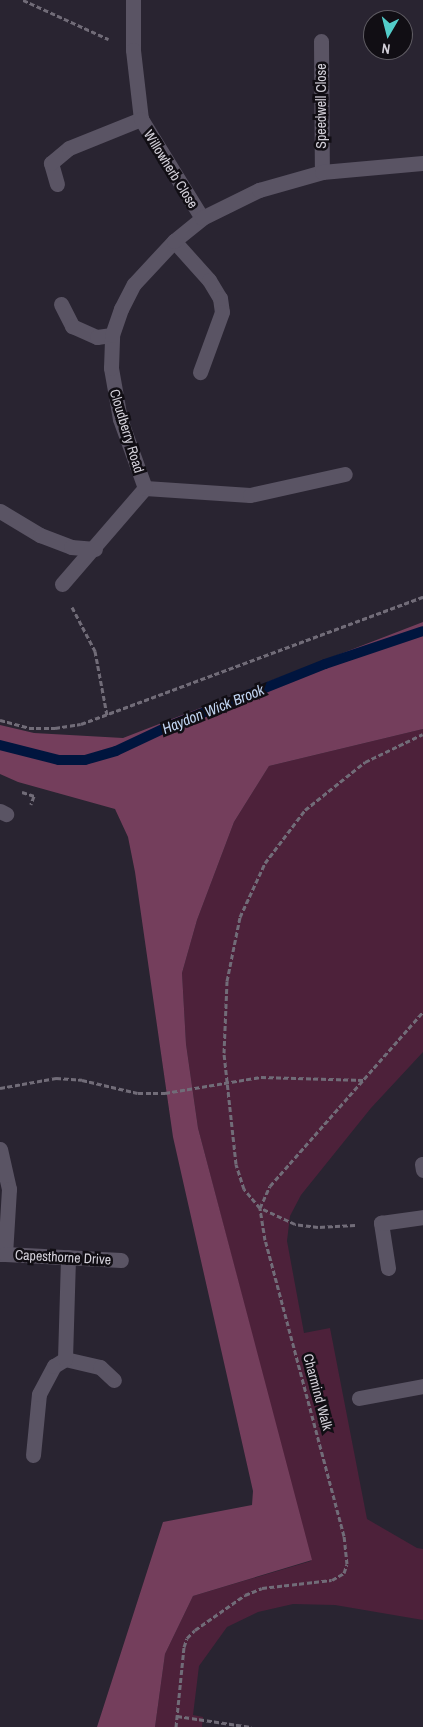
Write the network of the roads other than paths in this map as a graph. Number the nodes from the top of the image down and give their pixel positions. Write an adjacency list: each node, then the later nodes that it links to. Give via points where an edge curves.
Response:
1 (133, 0): 3 (street, Willowherb Close, via 133,50)
2 (321, 41): 5 (street, Speedwell Close)
3 (141, 119): 6 (street, via 70,148 52,163); 7 (street, Willowherb Close)
4 (423, 163): 5 (street, Cloudberry Road)
5 (322, 172): 7 (street, Cloudberry Road, via 258,190)
6 (57, 184)
7 (202, 218): 8 (street, Cloudberry Road)
8 (174, 241): 10 (street, Cloudberry Road, via 128,294); 11 (street, via 209,280 220,298 222,312)
9 (61, 304): 10 (street, via 72,326 97,337)
10 (112, 335): 13 (street, Cloudberry Road, via 113,394)
11 (200, 372)
12 (345, 474): 13 (street, Cloudberry Road, via 250,495)
13 (145, 488): 15 (street, Cloudberry Road)
14 (0, 511): 15 (street, via 40,535 71,546)
15 (94, 549): 16 (street, Cloudberry Road)
16 (62, 584)
17 (0, 1149): 19 (street, Capesthorne Drive, via 9,1189)
18 (423, 1217): 22 (street, via 381,1223)
19 (3, 1254): 20 (street, Capesthorne Drive)
20 (68, 1257): 21 (street, Capesthorne Drive); 23 (street)
21 (121, 1260)
22 (388, 1268)
23 (65, 1359): 24 (street, via 100,1367); 27 (street, via 54,1366 39,1394)
24 (114, 1380)
25 (423, 1386): 26 (street)
26 (358, 1398)
27 (33, 1455)

